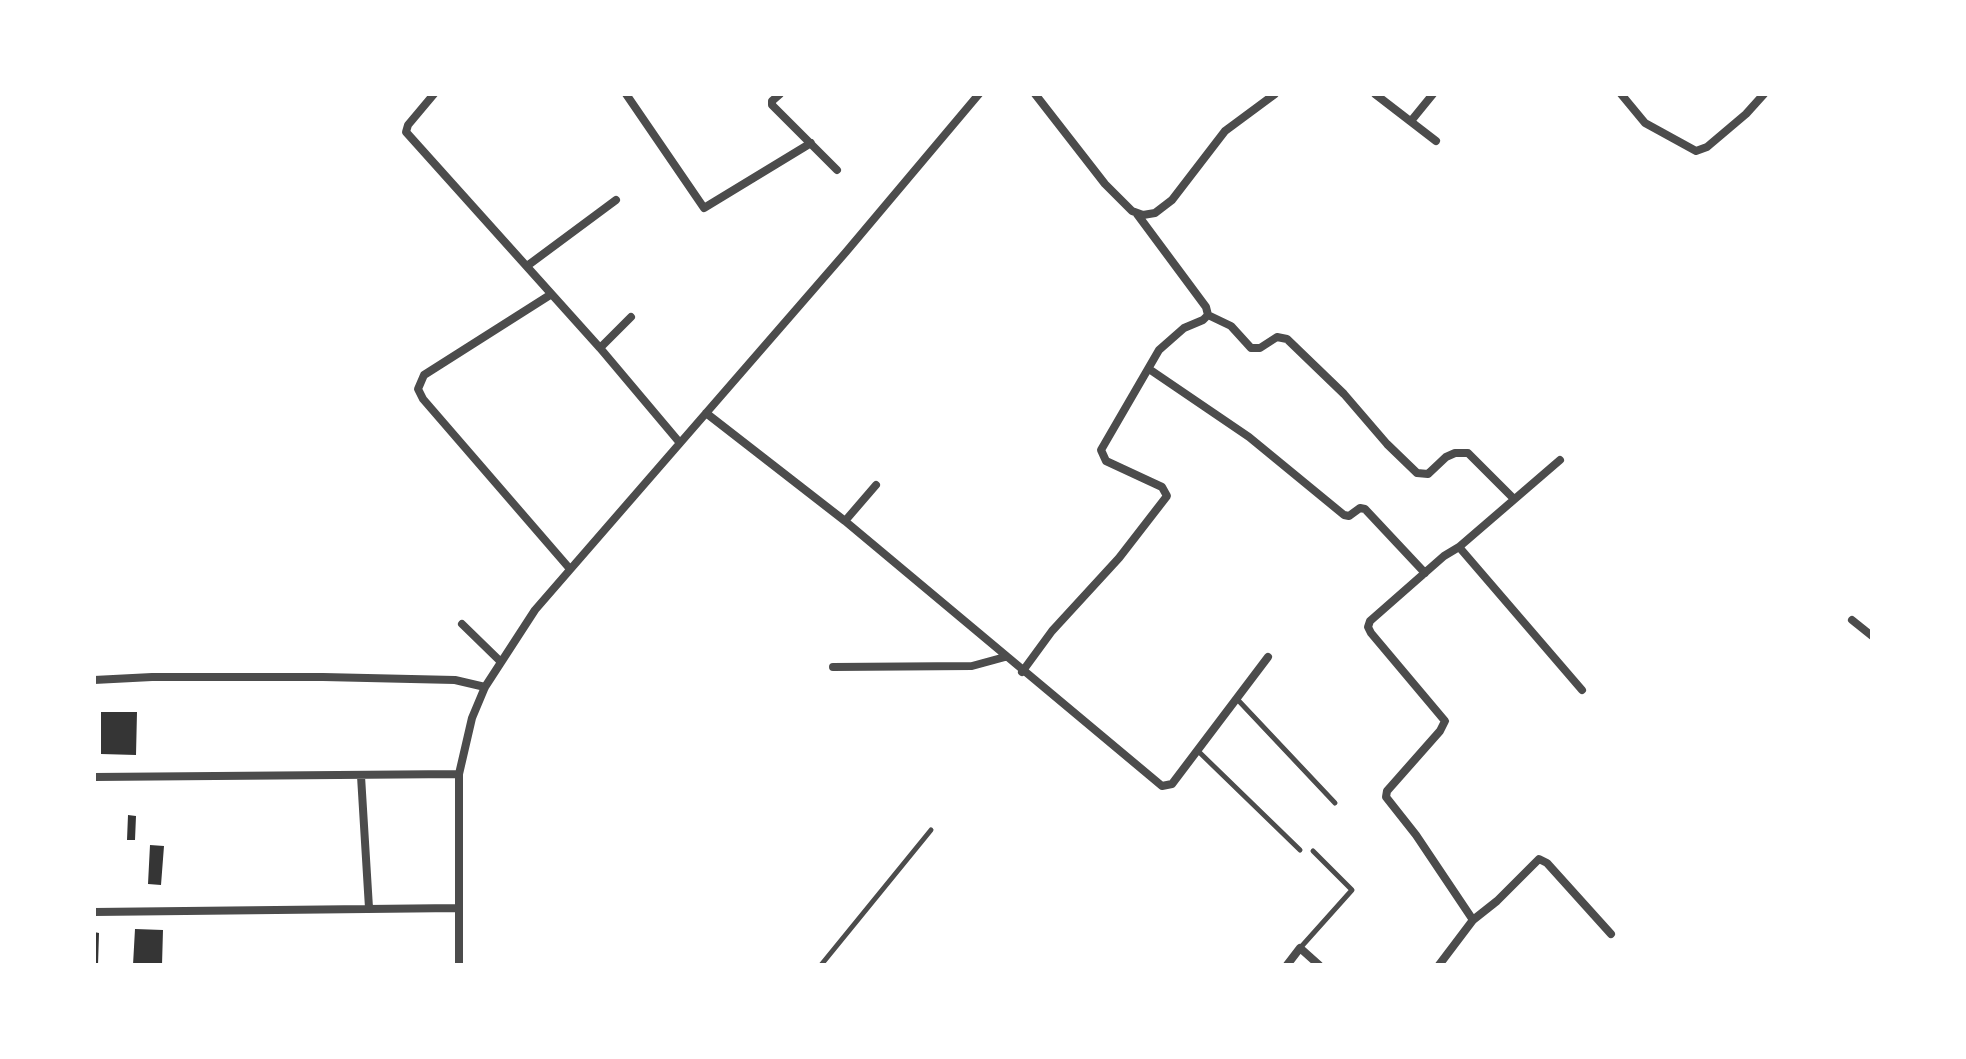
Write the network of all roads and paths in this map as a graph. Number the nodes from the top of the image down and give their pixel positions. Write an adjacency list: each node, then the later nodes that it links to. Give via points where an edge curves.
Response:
1 (434, 94): 17 (street, via 406,132)
2 (626, 94): 13 (street, via 704,208)
3 (780, 94): 13 (street, via 772,105)
4 (979, 94): 23 (street)
5 (1035, 94): 16 (street, via 1097,175)
6 (1275, 94): 16 (street, via 1225,131 1172,200 1155,213)
7 (1375, 94): 11 (street)
8 (1433, 94): 11 (street)
9 (1621, 94): 10 (street, via 1645,123 1696,151 1707,147)
10 (1764, 94)
11 (1411, 121): 12 (street)
12 (1436, 141)
13 (811, 143): 14 (street)
14 (837, 170)
15 (616, 200): 17 (street)
16 (1137, 214): 19 (street)
17 (527, 266): 18 (street)
18 (550, 295): 21 (street); 30 (street, via 424,375 418,389)
19 (1208, 315): 22 (street, via 1164,345); 27 (street, via 1231,326 1251,348 1277,337 1287,339 1417,473 1428,474 1446,457 1468,453)
20 (631, 317): 21 (street)
21 (600, 348): 24 (street)
22 (1149, 369): 31 (street, via 1249,437 1344,515 1360,508 1368,512); 39 (street, via 1101,450 1106,461 1162,487 1167,496)
23 (706, 413): 24 (street); 28 (street)
24 (680, 443): 30 (street)
25 (1560, 460): 27 (street)
26 (876, 485): 28 (street)
27 (1513, 498): 29 (street)
28 (845, 521): 35 (street)
29 (1459, 547): 31 (street); 42 (street)
30 (570, 569): 37 (street)
31 (1425, 573): 55 (street, via 1378,612 1368,627 1445,721 1386,797)
32 (1852, 620): 34 (street)
33 (462, 624): 37 (street)
34 (1872, 636)
35 (1005, 657): 38 (street, via 972,666); 39 (street)
36 (1268, 657): 43 (street)
37 (501, 662): 41 (street)
38 (833, 667)
39 (1022, 672): 44 (street, via 1162,786 1172,784)
40 (94, 680): 41 (street, via 323,677 455,680)
41 (485, 687): 45 (street)
42 (1582, 690)
43 (1237, 698): 44 (street); 48 (lane)
44 (1197, 750): 50 (lane)
45 (459, 774): 46 (street); 53 (street)
46 (361, 776): 47 (street); 52 (street)
47 (94, 777)
48 (1335, 803)
49 (931, 830): 60 (lane)
50 (1300, 850)
51 (1313, 851): 57 (lane, via 1352,890)
52 (369, 908): 53 (street); 54 (street)
53 (458, 908): 59 (street)
54 (94, 912)
55 (1473, 920): 56 (street, via 1541,859); 58 (street)
56 (1611, 934)
57 (1300, 948): 61 (street); 62 (street)
58 (1444, 963)
59 (459, 965)
60 (821, 965)
61 (1287, 965)
62 (1319, 965)

